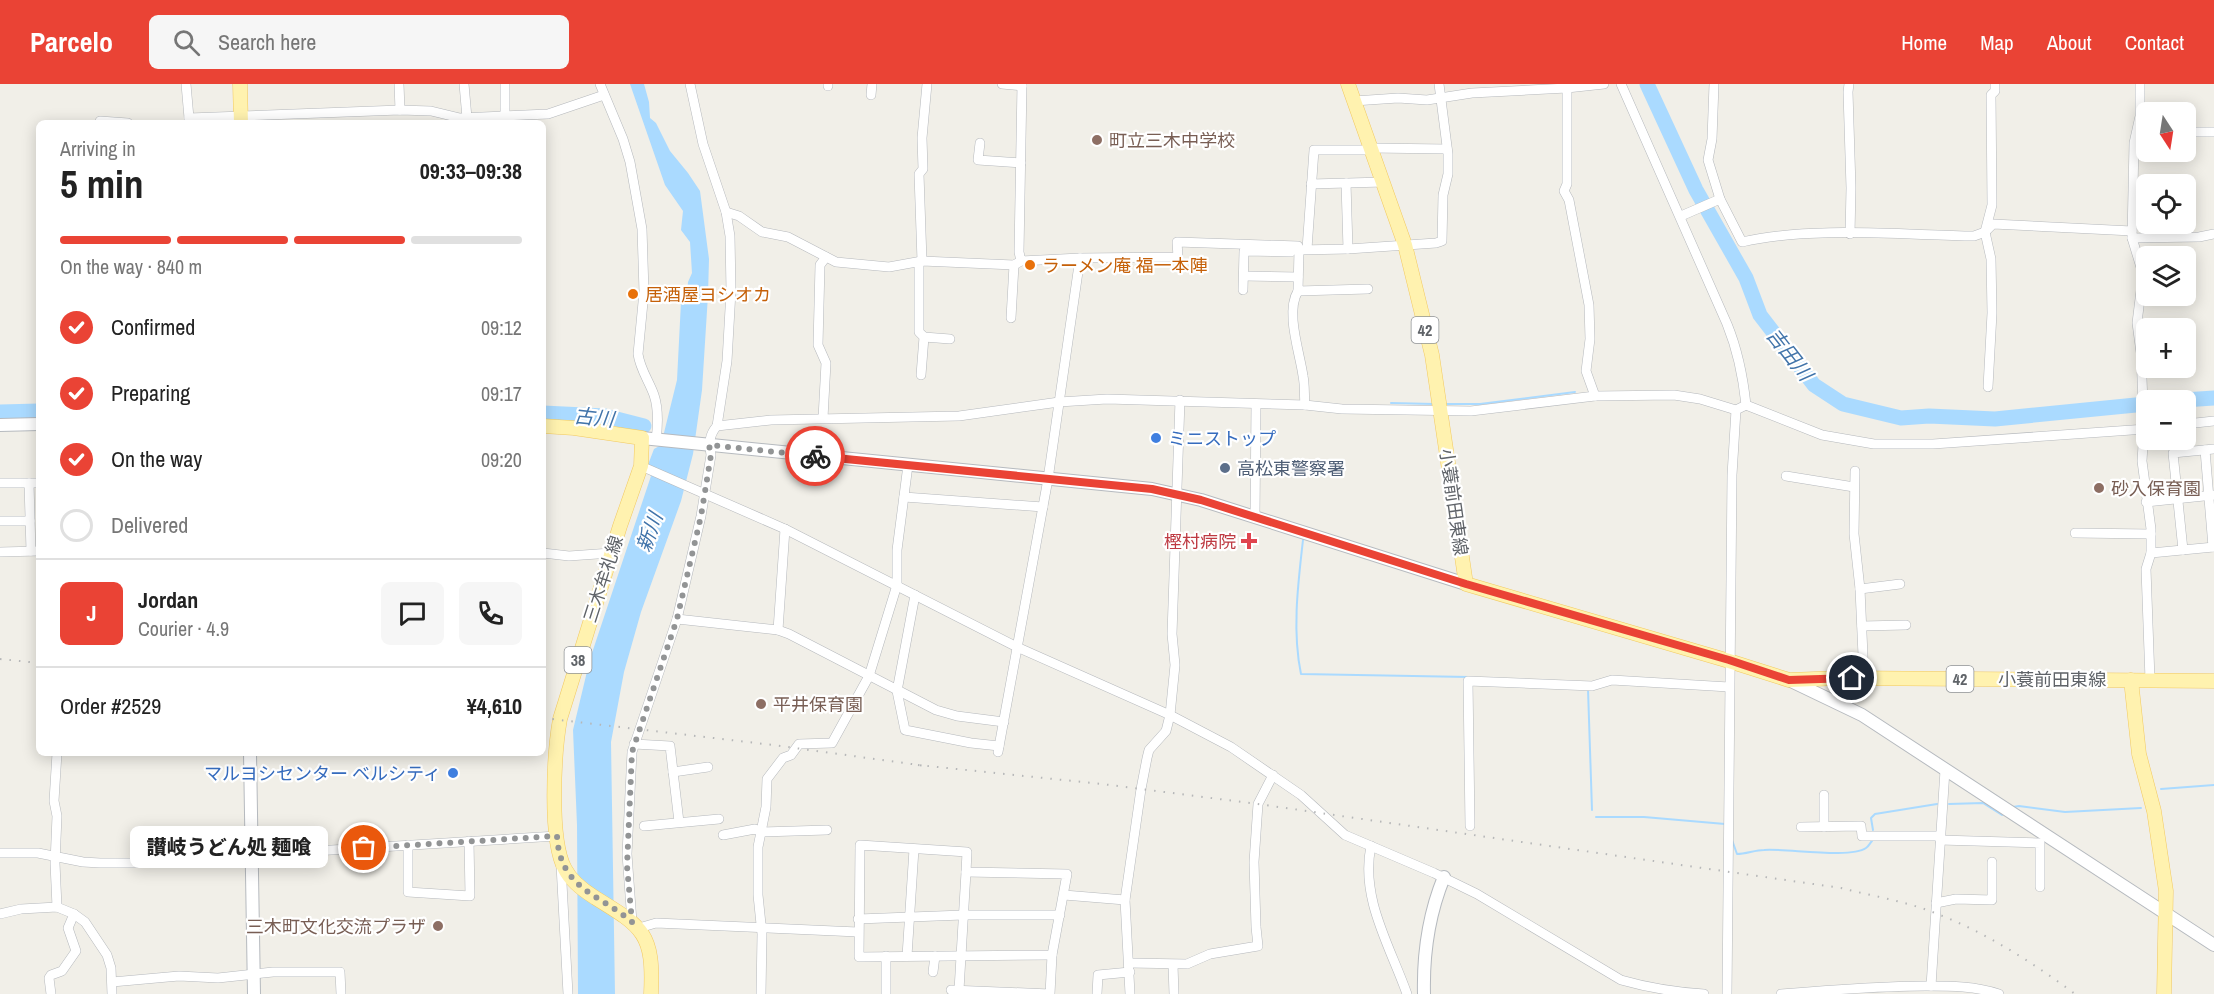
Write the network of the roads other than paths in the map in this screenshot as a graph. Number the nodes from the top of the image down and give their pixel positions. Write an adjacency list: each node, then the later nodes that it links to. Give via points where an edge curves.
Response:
1 (186, 84): 31 (street)
2 (240, 84): 32 (main road)
3 (399, 84): 28 (street)
4 (465, 84): 30 (street)
5 (505, 84): 29 (street)
6 (600, 84): 22 (street)
7 (690, 84): 44 (street, via 703,144)
8 (872, 84): 23 (street)
9 (927, 84): 55 (street, via 922,138 924,170 919,174)
10 (1002, 84): 20 (street)
11 (1348, 84): 26 (main road, 小蓑前田東線 / 42)
12 (1438, 84): 25 (street)
13 (1604, 84): 21 (street)
14 (1615, 84): 24 (street)
15 (1621, 84): 24 (street)
16 (1714, 84): 43 (street, via 1708,160)
17 (1849, 84): 47 (street)
18 (1995, 84): 46 (street, via 1990,120 1992,205)
19 (2140, 84): 27 (street)
20 (1022, 85): 39 (street)
21 (1567, 88): 25 (street); 68 (street, via 1564,191 1589,305 1586,371)
22 (604, 95): 29 (street, via 548,114); 84 (street, via 623,139 639,205 645,276 638,354 655,397 658,420)
23 (871, 95)
24 (1626, 95): 45 (street)
25 (1440, 98): 26 (street); 38 (street)
26 (1354, 101): 37 (main road, 小蓑前田東線 / 42)
27 (2140, 102)
28 (400, 110): 30 (street); 32 (street)
29 (505, 115): 30 (street)
30 (467, 118)
31 (189, 120): 32 (street)
32 (241, 120)
33 (2196, 132): 34 (street)
34 (2214, 132)
35 (2136, 139): 49 (street)
36 (980, 143): 39 (street, via 978,160)
37 (1372, 149): 38 (street); 40 (main road, 小蓑前田東線 / 42); 42 (street, via 1314,150)
38 (1447, 149): 50 (street, via 1442,241)
39 (1022, 163): 56 (street)
40 (1383, 182): 41 (street); 50 (main road, 小蓑前田東線 / 42)
41 (1346, 183): 42 (street); 51 (street)
42 (1311, 184): 52 (street)
43 (1720, 199): 45 (street); 47 (street, via 1742,242 1773,235)
44 (726, 212): 53 (street, via 762,232 788,237); 82 (street, via 731,291 727,362)
45 (1681, 216): 73 (street, via 1736,346)
46 (1985, 231): 47 (street, via 1974,236); 49 (street, via 1993,224); 66 (street, via 1990,245 1992,302)
47 (1850, 234)
48 (2214, 234): 49 (street)
49 (2132, 235): 67 (street, via 2143,274 2137,323)
50 (1405, 245): 51 (street); 74 (main road, 小蓑前田東線 / 42)
51 (1348, 249): 52 (street)
52 (1301, 250): 54 (street, via 1298,246 1177,242 1178,257); 57 (street, via 1244,251); 58 (street)
53 (826, 257): 55 (street, via 836,262 889,267); 76 (street, via 820,265 818,345 826,363)
54 (1080, 258): 56 (street); 70 (street)
55 (920, 261): 56 (street); 63 (street, via 919,332)
56 (1018, 263): 62 (street)
57 (1244, 276): 58 (street); 60 (street)
58 (1298, 278): 61 (street)
59 (1368, 289): 61 (street)
60 (1243, 290)
61 (1298, 291): 72 (street, via 1294,297 1294,331)
62 (1011, 318)
63 (924, 337): 64 (street); 65 (street)
64 (950, 339)
65 (921, 375)
66 (1988, 387)
67 (2142, 390)
68 (1595, 396): 74 (street, via 1471,411); 75 (street, via 1674,395)
69 (1180, 400): 70 (street); 71 (street); 97 (street)
70 (1059, 402): 76 (street, via 959,417); 92 (street)
71 (1256, 404): 72 (street); 103 (street)
72 (1305, 405): 74 (street)
73 (1746, 405): 75 (street); 83 (street, via 1822,435 1874,444 1932,444)
74 (1441, 410): 116 (main road, 小蓑前田東線 / 42)
75 (1736, 410): 126 (street)
76 (823, 418): 82 (street)
77 (2214, 421): 78 (street)
78 (2196, 423)
79 (36, 424): 80 (street)
80 (0, 425)
81 (546, 426): 84 (main road)
82 (717, 426): 85 (street)
83 (2136, 430)
84 (652, 439): 85 (street); 89 (main road, 三木牟礼線 / 38)
85 (709, 445): 88 (street); 96 (street)
86 (2209, 449): 98 (street); 100 (street, via 2173,453)
87 (2143, 450): 101 (street)
88 (908, 465): 92 (street); 99 (street)
89 (644, 467): 96 (street); 114 (main road, 三木牟礼線 / 38)
90 (1855, 471): 95 (street)
91 (1786, 476): 95 (street)
92 (1048, 479): 97 (street); 102 (street)
93 (0, 483): 94 (street)
94 (34, 483): 105 (street)
95 (1854, 487): 119 (street)
96 (705, 494): 106 (street); 121 (street)
97 (1178, 495): 103 (street); 135 (street, via 1172,634 1175,665)
98 (2212, 495): 100 (street); 109 (street)
99 (904, 497): 102 (street); 118 (street)
100 (2178, 499): 101 (street); 110 (street)
101 (2146, 502): 108 (street)
102 (1042, 507): 125 (street)
103 (1255, 518): 116 (street)
104 (0, 521): 105 (street)
105 (30, 521): 111 (street)
106 (785, 529): 118 (street); 124 (street)
107 (2075, 533): 108 (street)
108 (2151, 534): 115 (street)
109 (2213, 547): 110 (street)
110 (2183, 550): 115 (street)
111 (35, 551): 112 (street)
112 (0, 552)
113 (546, 553): 114 (street)
114 (611, 553): 154 (main road, 三木牟礼線 / 38, via 560,720 555,749)
115 (2151, 553): 131 (street, via 2146,569)
116 (1466, 584): 126 (main road, 小蓑前田東線 / 42)
117 (1900, 584): 119 (street)
118 (897, 585): 120 (street); 127 (street)
119 (1860, 589): 123 (street)
120 (915, 595): 125 (street); 134 (street)
121 (677, 619): 124 (street); 137 (street)
122 (1906, 625): 123 (street)
123 (1862, 626): 128 (street)
124 (778, 630): 127 (street)
125 (1017, 647): 135 (street); 136 (street)
126 (1729, 660): 129 (main road, 小蓑前田東線 / 42); 133 (street)
127 (869, 676): 134 (street); 152 (street, via 832,743 799,744 767,779)
128 (1864, 678): 129 (main road, 小蓑前田東線 / 42); 130 (main road, 小蓑前田東線 / 42)
129 (1789, 680): 141 (street, via 1862,715)
130 (2131, 680): 131 (main road); 175 (main road, 小蓑前田東線, via 2139,754 2161,849)
131 (2150, 680): 132 (main road)
132 (2214, 681)
133 (1729, 687): 148 (street, via 1612,680 1592,686 1468,681); 209 (street)
134 (897, 691): 136 (street, via 936,710); 136 (street, via 905,730 999,749)
135 (1170, 715): 143 (street, via 1232,747); 170 (street, via 1166,731 1147,758)
136 (1004, 722)
137 (634, 744): 142 (street, via 670,746); 180 (street, via 627,854)
138 (57, 756): 163 (street)
139 (250, 756): 162 (street)
140 (708, 768): 142 (street)
141 (1945, 770): 155 (street); 156 (street)
142 (673, 772): 146 (street)
143 (1273, 775): 159 (street, via 1345,835); 189 (street, via 1258,804 1254,862 1258,945)
144 (1824, 795): 150 (street)
145 (719, 819): 146 (street)
146 (679, 822): 147 (street)
147 (644, 826)
148 (1470, 826)
149 (1801, 827): 150 (street)
150 (1824, 827): 155 (street, via 1861,826 1862,836)
151 (827, 830): 152 (street)
152 (761, 832): 153 (street, via 755,829); 181 (street)
153 (723, 835)
154 (557, 836): 157 (street); 164 (main road, 三木牟礼線 / 38)
155 (1940, 838): 156 (street); 171 (street)
156 (2042, 839): 168 (street); 175 (street)
157 (469, 841): 158 (street); 158 (street, via 470,896 408,892)
158 (408, 845): 162 (street)
159 (1371, 846): 167 (street); 206 (street, via 1367,864 1372,901)
160 (914, 849): 166 (street, via 967,852); 178 (street); 179 (street, via 860,845)
161 (0, 853): 163 (street)
162 (252, 855): 163 (street, via 201,863 100,863); 192 (street)
163 (55, 856): 172 (street)
164 (560, 856): 180 (main road, 三木牟礼線 / 38, via 576,884); 199 (street)
165 (1992, 862): 171 (street, via 1992,900)
166 (966, 872): 169 (street, via 1067,874); 176 (street)
167 (1444, 878): 207 (street, via 1434,900 1424,947); 208 (street, via 1621,980 1673,992)
168 (2040, 887)
169 (1064, 895): 170 (street); 177 (street)
170 (1125, 900): 190 (street)
171 (1936, 903): 194 (street)
172 (57, 908): 173 (street); 174 (street)
173 (0, 914)
174 (74, 914): 193 (street, via 86,922 107,955); 195 (street, via 68,928 76,951 62,971 51,975)
175 (2167, 914): 183 (street); 212 (main road, 小蓑前田東線)
176 (963, 915): 177 (street); 178 (street); 188 (street)
177 (1060, 915): 184 (street)
178 (910, 917): 179 (street); 186 (street)
179 (858, 919): 182 (street)
180 (636, 925): 181 (street); 200 (main road, 三木牟礼線 / 38, via 649,945)
181 (761, 927): 182 (street); 201 (street)
182 (858, 932): 185 (street, via 859,957)
183 (2214, 945)
184 (1052, 955): 188 (street); 188 (street, via 1050,994 955,990)
185 (886, 956): 186 (street); 202 (street)
186 (907, 956): 187 (street)
187 (935, 956): 188 (street); 191 (street)
188 (960, 956)
189 (1173, 965): 190 (street); 205 (street)
190 (1129, 968): 203 (street, via 1098,975); 204 (street)
191 (933, 972)
192 (254, 973): 193 (street); 197 (street); 198 (street, via 340,972)
193 (112, 982): 196 (street)
194 (1931, 986): 210 (street); 211 (street, via 1966,987)
195 (51, 994)
196 (112, 994)
197 (254, 994)
198 (341, 994)
199 (568, 994)
200 (651, 994)
201 (761, 994)
202 (886, 994)
203 (1096, 994)
204 (1130, 994)
205 (1174, 994)
206 (1407, 994)
207 (1424, 994)
208 (1704, 994)
209 (1727, 994)
210 (1781, 994)
211 (1999, 994)
212 (2164, 994)

